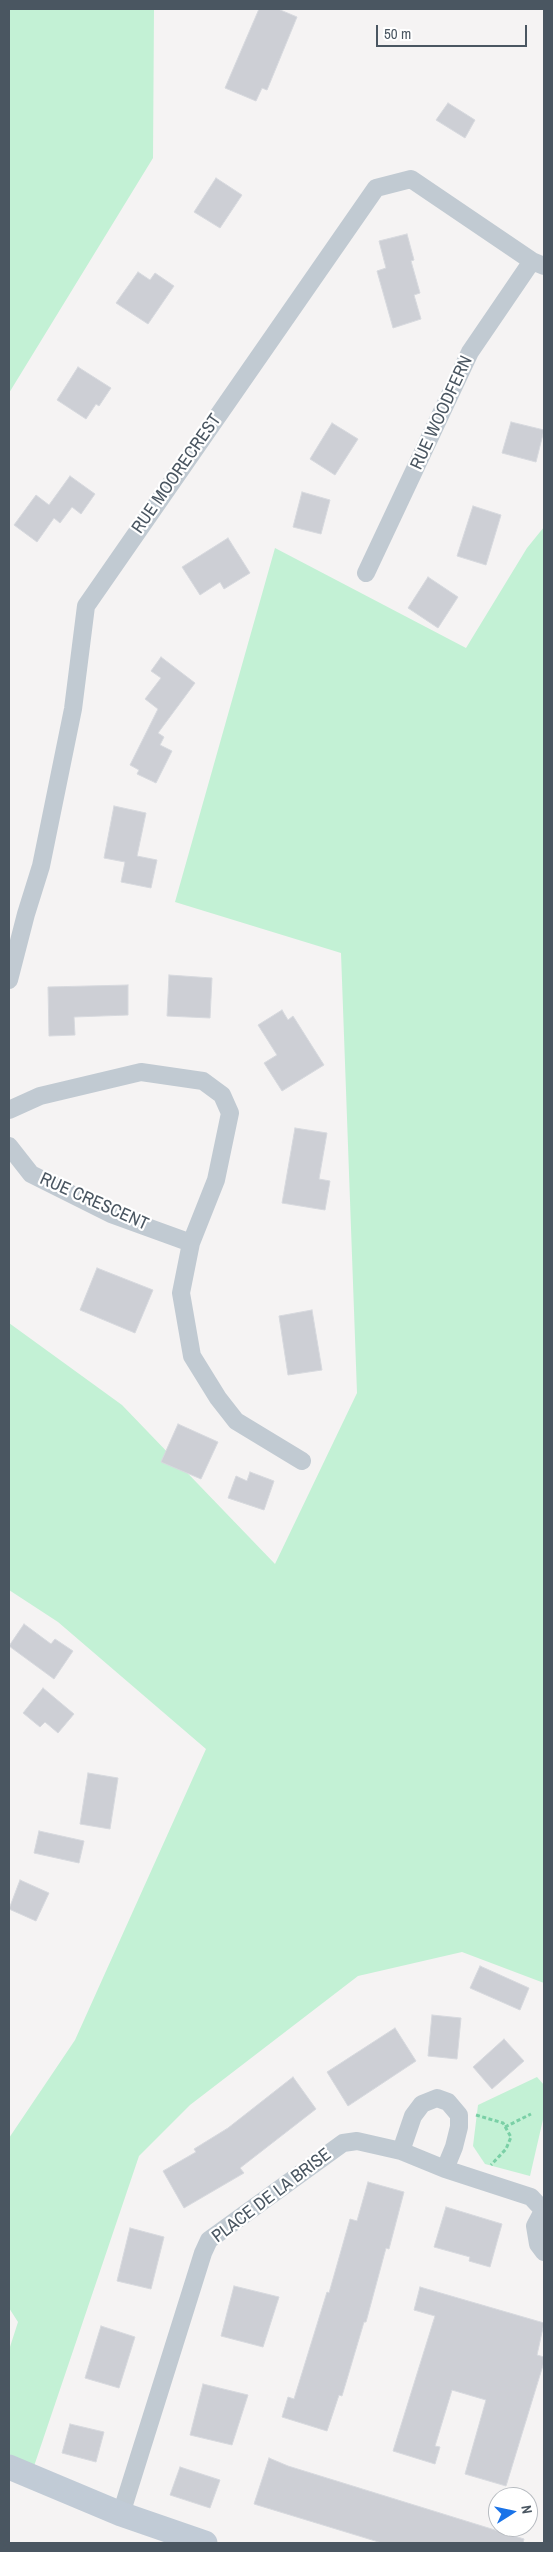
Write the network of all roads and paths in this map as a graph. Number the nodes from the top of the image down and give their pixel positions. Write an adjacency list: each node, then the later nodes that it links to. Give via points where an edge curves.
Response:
1 (538, 264): 2 (street, RUE WOODFERN, via 470,352); 3 (street, RUE MOORECREST, via 411,179 376,188 86,606 73,709 41,866)
2 (366, 572)
3 (9, 980)
4 (9, 1110): 6 (street, via 40,1096 142,1072 203,1081 222,1094 230,1113 216,1180)
5 (9, 1146): 6 (street, RUE CRESCENT, via 31,1174 111,1214)
6 (191, 1243): 7 (street, via 181,1293 192,1356 236,1421)
7 (302, 1461)
8 (531, 2114): 10 (path)
9 (460, 2115): 10 (path, via 486,2117); 11 (street, via 448,2102 437,2098 422,2104 413,2116); 12 (street, via 454,2147)
10 (505, 2126): 13 (path, via 511,2137 506,2149 490,2166)
11 (401, 2151): 12 (street, PLACE DE LA BRISE); 17 (street, PLACE DE LA BRISE, via 357,2141 342,2143 210,2240 203,2253)
12 (445, 2168): 13 (street, PLACE DE LA BRISE)
13 (515, 2192): 14 (street, PLACE DE LA BRISE, via 531,2197)
14 (544, 2209): 15 (street, via 535,2226 538,2244)
15 (544, 2252)
16 (9, 2467): 17 (street)
17 (121, 2514): 18 (street)
18 (206, 2543)

